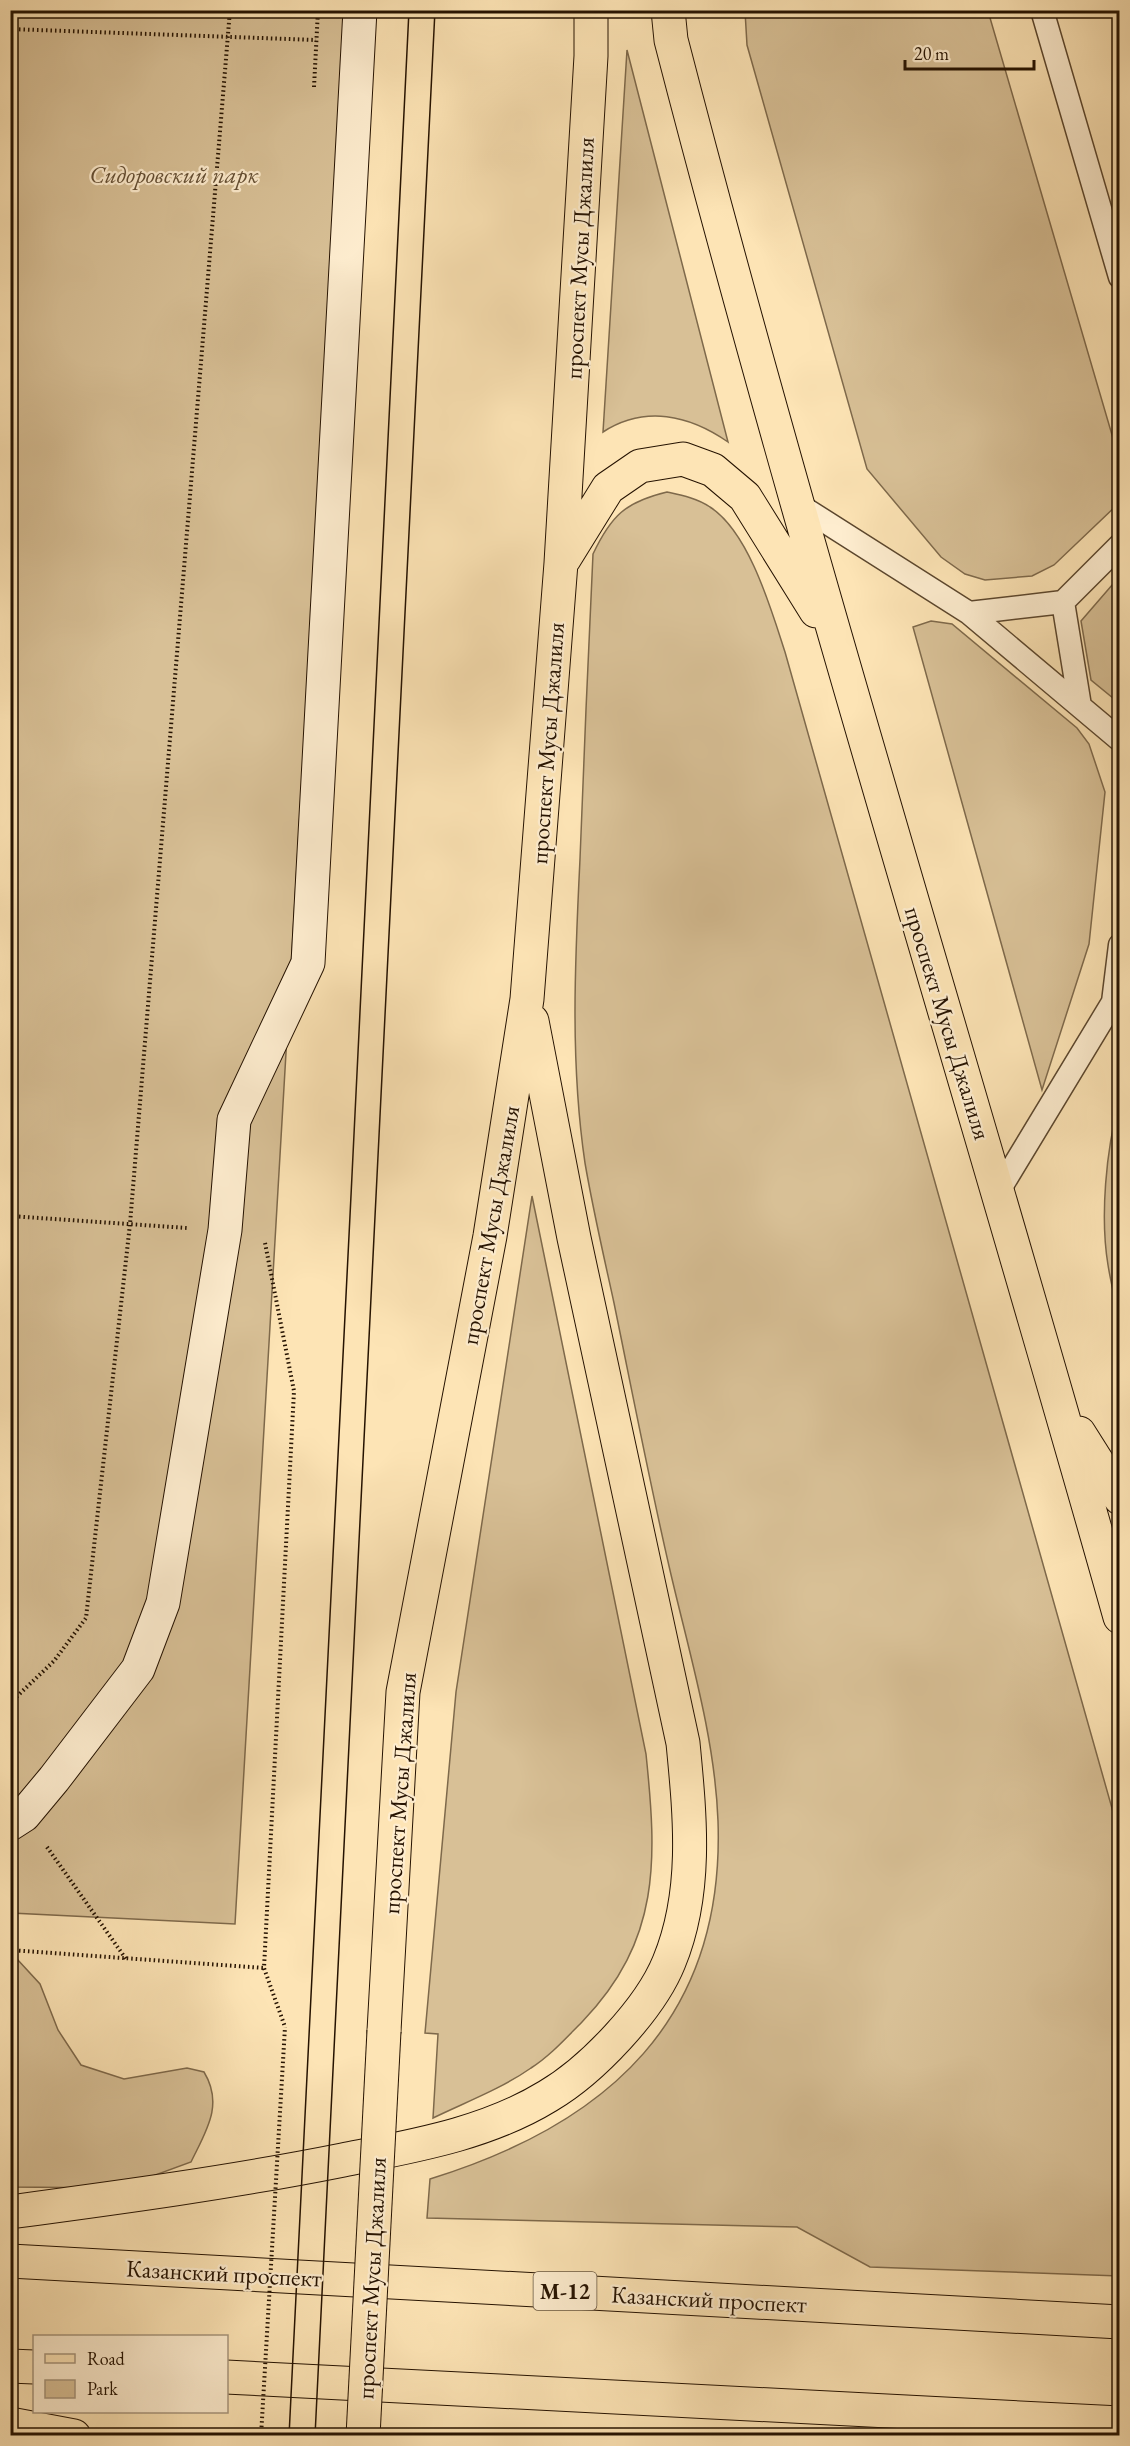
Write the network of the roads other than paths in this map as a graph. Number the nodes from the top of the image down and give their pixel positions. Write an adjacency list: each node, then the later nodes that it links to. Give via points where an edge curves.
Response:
1 (360, 10): 21 (street, via 308,963 234,1120 225,1230 163,1603 138,1669)
2 (591, 10): 8 (main road, проспект Мусы Джалиля, via 591,68)
3 (668, 10): 6 (main road, проспект Мусы Джалиля, via 671,40 718,224)
4 (1042, 10): 5 (lane)
5 (1119, 277)
6 (799, 505): 10 (lane); 11 (main road, проспект Мусы Джалиля)
7 (1119, 545): 9 (lane)
8 (561, 563): 11 (main road, via 608,488 640,466 683,459 713,470 746,497); 15 (main road, проспект Мусы Джалиля)
9 (1064, 602): 10 (lane); 12 (lane)
10 (969, 613): 12 (lane)
11 (834, 640): 17 (main road, проспект Мусы Джалиля)
12 (1080, 706): 13 (lane)
13 (1119, 740)
14 (1119, 945): 16 (lane)
15 (527, 999): 22 (main road, via 576,1250 683,1743 690,1825 688,1895 669,1962 637,2017 594,2060 549,2096 485,2126 421,2144 230,2182); 31 (main road, проспект Мусы Джалиля, bridge, via 490,1236 403,1692)
16 (1116, 1001): 17 (lane)
17 (998, 1192): 18 (main road, проспект Мусы Джалиля)
18 (1059, 1401): 19 (main road); 20 (main road, проспект Мусы Джалиля)
19 (1119, 1498)
20 (1119, 1617)
21 (17, 1819)
22 (10, 2212)
23 (10, 2261): 24 (main road, Казанский проспект / М-12)
24 (1119, 2322)
25 (10, 2366): 26 (main road)
26 (33, 2367)
27 (228, 2377): 28 (main road)
28 (1119, 2423)
29 (10, 2424): 30 (main road)
30 (74, 2436)
31 (363, 2436)

